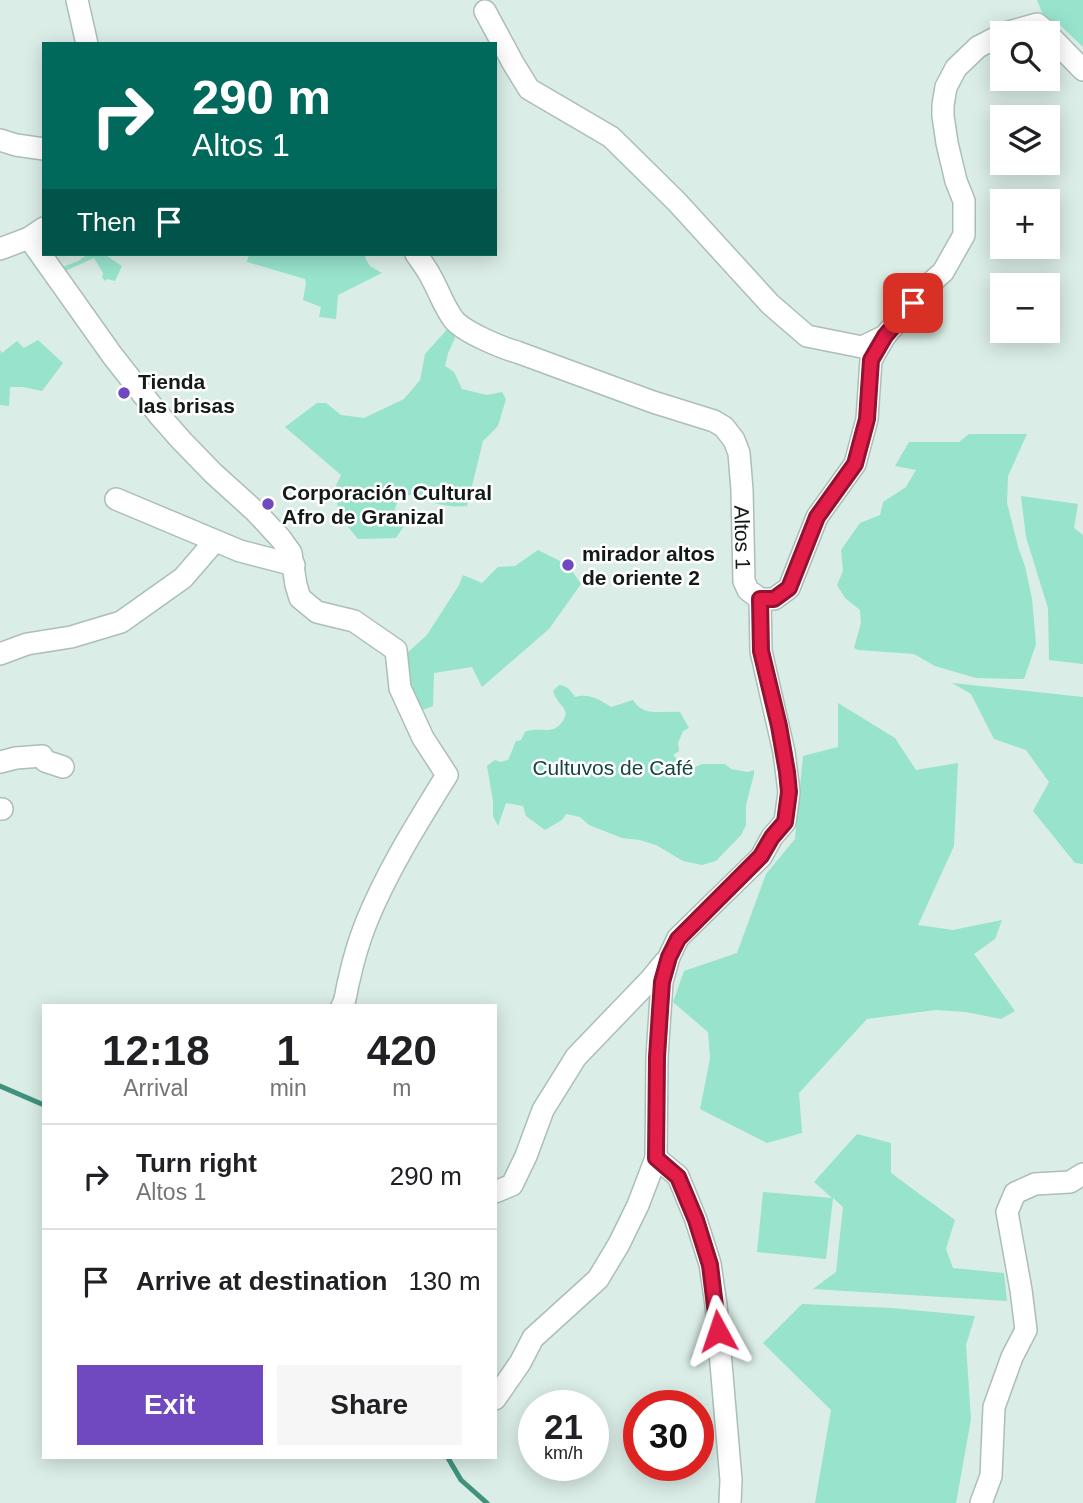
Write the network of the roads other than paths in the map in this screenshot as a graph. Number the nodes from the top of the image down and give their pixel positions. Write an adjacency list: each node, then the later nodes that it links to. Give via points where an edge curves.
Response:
1 (77, 0): 4 (street)
2 (485, 11): 13 (street, via 529,89 611,137 770,304 807,336 862,347)
3 (990, 41): 13 (street, Altos 1, via 956,68 944,96 947,143 964,201 964,235 943,271)
4 (87, 42)
5 (1060, 46): 6 (street, Altos 1)
6 (1083, 70)
7 (0, 141): 8 (street)
8 (42, 149)
9 (36, 233): 10 (street)
10 (0, 249)
11 (50, 256): 16 (street, via 112,355 159,415 281,539)
12 (417, 256): 17 (street, Altos 1, via 455,322 466,330 504,349 724,427 739,453 744,581)
13 (885, 336): 17 (street, Altos 1, via 871,360 867,419 855,464 817,517 789,588 774,599)
14 (116, 499): 15 (street)
15 (215, 541): 16 (street); 18 (street, via 183,578 121,622)
16 (294, 565): 22 (street, via 300,598 317,612 354,621 396,650 400,688 423,738 447,775 376,900)
17 (760, 599): 21 (street, via 761,651 789,792 785,822 761,856 678,939)
18 (0, 654)
19 (0, 762): 20 (street, via 42,756)
20 (63, 767)
21 (669, 957): 23 (street, via 662,982 657,1045); 25 (street, via 576,1057 543,1110 512,1185)
22 (343, 1004)
23 (656, 1158): 26 (street, via 619,1244 598,1279 533,1338); 27 (street, via 678,1177 710,1265)
24 (1083, 1174): 28 (street, via 1070,1182 1035,1184 1015,1193 1007,1212 1026,1330 994,1407 991,1476)
25 (497, 1191)
26 (497, 1396)
27 (730, 1503)
28 (981, 1503)

